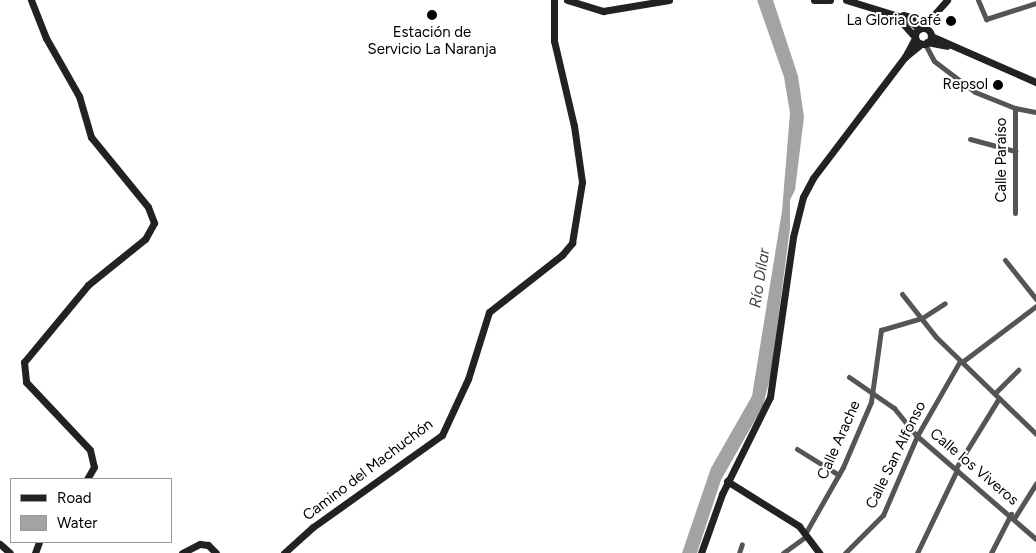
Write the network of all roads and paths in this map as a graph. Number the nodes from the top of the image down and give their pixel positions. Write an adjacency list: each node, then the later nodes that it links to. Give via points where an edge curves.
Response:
1 (554, 0): 51 (street, Camino del Machuchón, via 554,41 574,126 582,182 572,243 562,255 489,312 468,379 442,436 313,527)
2 (567, 0): 3 (street, via 603,10)
3 (669, 0)
4 (814, 0): 5 (street)
5 (830, 0)
6 (846, 0): 11 (street)
7 (947, 0): 12 (street)
8 (978, 0): 10 (street, via 986,19)
9 (34, 1): 40 (street, via 46,38 79,96 91,137 148,207 154,223 145,239 88,285 24,362 26,382 90,450 94,466)
10 (1036, 3)
11 (895, 15): 12 (street, via 922,20); 13 (street, via 908,19); 14 (street)
12 (934, 16): 13 (street); 15 (street)
13 (920, 29): 14 (street); 15 (street)
14 (915, 37): 15 (street); 16 (street)
15 (927, 39): 16 (street); 17 (street); 18 (street, via 934,61 950,74 975,92)
16 (905, 57): 41 (street, via 812,178 803,197 793,237 770,397)
17 (1036, 82)
18 (1015, 108): 19 (street); 21 (street, Calle Paraíso)
19 (1036, 112)
20 (970, 139): 21 (street)
21 (1015, 152): 22 (street, Calle Paraíso)
22 (1015, 213)
23 (1005, 260): 25 (street)
24 (902, 294): 28 (street)
25 (1036, 299)
26 (945, 302): 28 (street, Calle Arache)
27 (1036, 306): 29 (street, Calle San Alfonso)
28 (922, 318): 29 (street); 32 (street, Calle Arache, via 881,330)
29 (961, 361): 33 (street); 36 (street, Calle San Alfonso)
30 (1018, 370): 33 (street)
31 (849, 377): 32 (street, Calle los Viveros)
32 (873, 393): 36 (street, Calle los Viveros, via 894,408); 39 (street, Calle Arache)
33 (994, 393): 34 (street)
34 (1000, 398): 35 (street); 38 (street)
35 (1036, 434)
36 (917, 436): 38 (street, Calle los Viveros); 56 (street, Calle San Alfonso, via 883,515)
37 (797, 449): 39 (street)
38 (956, 469): 43 (street, Calle los Viveros); 57 (street)
39 (839, 475): 44 (street, Calle Arache)
40 (88, 478)
41 (728, 481): 44 (street, via 799,526); 52 (street)
42 (1036, 483): 43 (street, Calle los Viveros)
43 (1013, 516): 45 (street, Calle los Viveros); 58 (street)
44 (806, 535): 54 (street, Calle Arache); 55 (street)
45 (1036, 539)
46 (0, 544): 48 (street)
47 (742, 544): 53 (street)
48 (10, 553)
49 (182, 553): 50 (street, via 200,544 208,545)
50 (216, 553)
51 (284, 553)
52 (701, 553)
53 (739, 553)
54 (783, 553)
55 (819, 553)
56 (845, 553)
57 (917, 553)
58 (991, 553)

